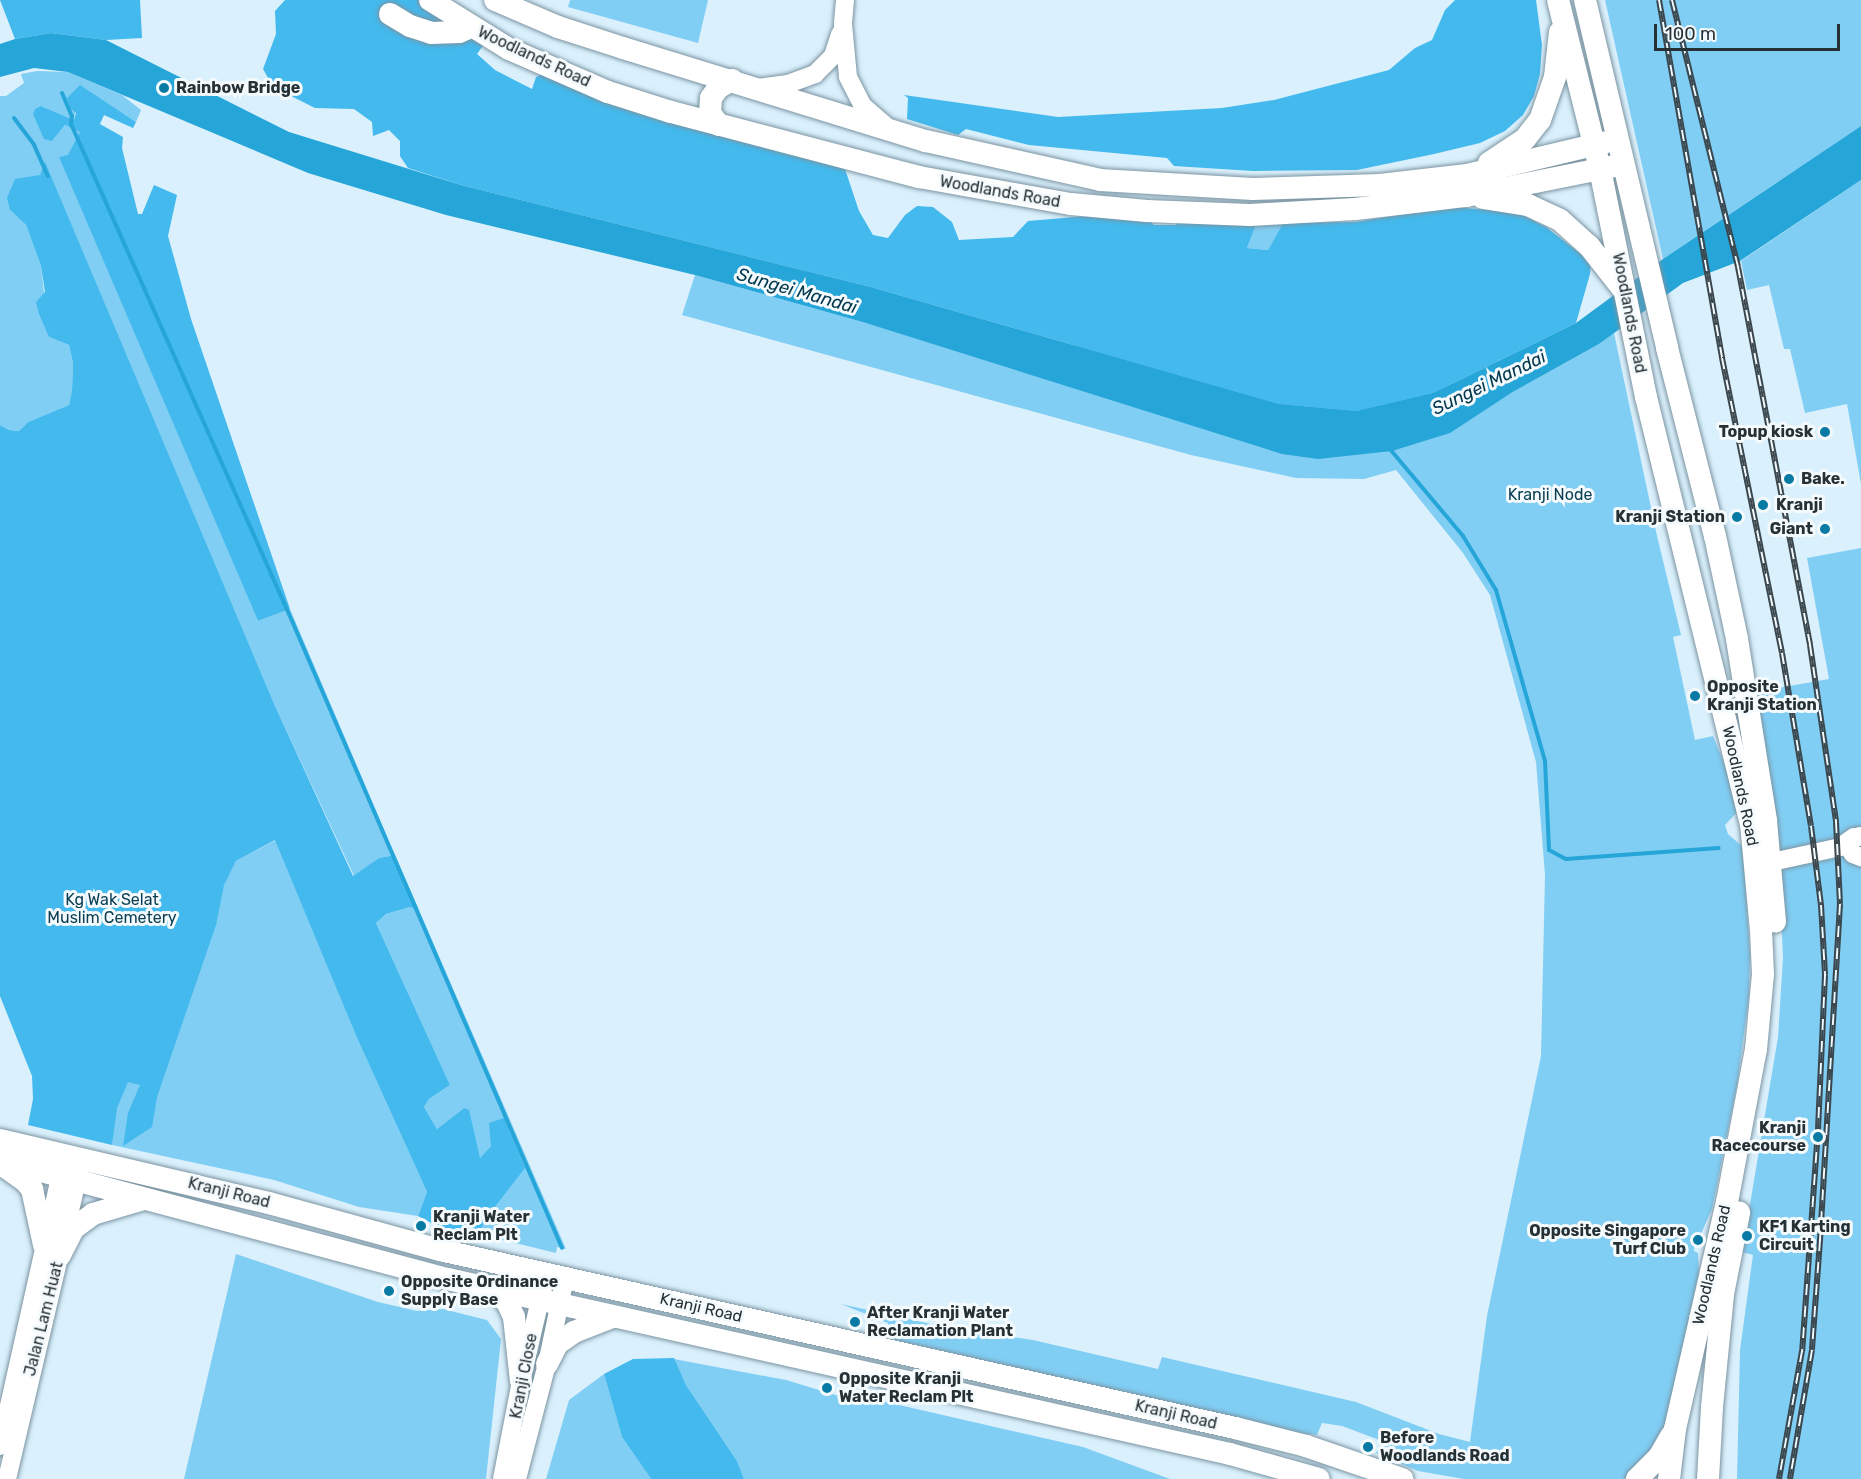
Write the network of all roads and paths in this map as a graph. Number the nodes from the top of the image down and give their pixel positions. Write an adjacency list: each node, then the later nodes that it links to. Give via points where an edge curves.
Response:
1 (429, 0): 8 (main road, Woodlands Road)
2 (495, 0): 9 (main road, Woodlands Road, via 558,27)
3 (845, 0): 7 (street)
4 (1585, 0): 13 (main road)
5 (1560, 6): 14 (main road); 17 (main road, via 1556,77 1540,120 1533,131)
6 (390, 14): 8 (main road, via 431,33 459,32)
7 (843, 24): 10 (street, via 833,56 816,74 788,84); 12 (street, via 845,58 853,91 863,106)
8 (471, 27): 11 (main road, Woodlands Road, via 509,49 608,92)
9 (732, 80): 10 (main road, Woodlands Road); 11 (main road, via 718,88 711,98 710,113)
10 (758, 88): 12 (main road, Woodlands Road)
11 (719, 125): 17 (main road, Woodlands Road, via 919,177 1081,205 1250,215 1355,209)
12 (891, 130): 17 (main road, Woodlands Road, via 1100,180 1253,189 1380,184)
13 (1618, 140): 14 (main road, Woodlands Road); 15 (main road, Woodlands Road)
14 (1594, 145): 16 (main road, Woodlands Road); 17 (main road, Woodlands Road)
15 (1623, 165): 16 (main road, Woodlands Road); 19 (main road, Woodlands Road)
16 (1600, 169): 17 (main road, Woodlands Road); 18 (main road, Woodlands Road)
17 (1466, 186): 18 (main road, via 1528,205 1560,220 1589,246)
18 (1626, 292): 20 (main road, Woodlands Road)
19 (1673, 374): 20 (main road, via 1654,371); 22 (main road, Woodlands Road, via 1737,639)
20 (1646, 397): 36 (main road, Woodlands Road, via 1751,823 1762,963 1759,1025 1744,1118)
21 (1854, 846): 22 (street)
22 (1772, 862): 37 (main road, Woodlands Road, via 1778,972 1775,1009 1763,1094 1723,1294)
23 (0, 1140): 25 (main road, Kranji Road)
24 (0, 1162): 25 (main road, Kranji Road); 29 (main road, via 32,1189)
25 (71, 1167): 26 (main road, Kranji Road); 27 (main road, Kranji Road); 29 (street, Jalan Lam Huat)
26 (145, 1199): 28 (main road, Kranji Road); 29 (main road, via 93,1214)
27 (269, 1203): 28 (main road); 30 (main road, Kranji Road, via 377,1234)
28 (269, 1232): 31 (main road, Kranji Road)
29 (52, 1250): 38 (street, Jalan Lam Huat); 39 (street, Jalan Lam Huat)
30 (556, 1276): 32 (street, Kranji Close); 43 (main road, Kranji Road, via 1235,1428 1306,1446)
31 (491, 1289): 32 (main road, Kranji Road); 35 (main road, via 507,1302 514,1317)
32 (550, 1302): 33 (main road, Kranji Road); 34 (street, Kranji Close); 35 (street, Kranji Close)
33 (612, 1317): 34 (main road, via 565,1338 557,1344); 42 (main road, Kranji Road, via 1230,1454)
34 (547, 1364): 41 (street, Kranji Close)
35 (521, 1381): 40 (street, Kranji Close)
36 (1675, 1429): 44 (main road, via 1659,1457); 45 (main road, Woodlands Road)
37 (1709, 1442): 46 (main road, Woodlands Road); 47 (main road)
38 (0, 1446)
39 (7, 1479)
40 (502, 1479)
41 (517, 1479)
42 (1319, 1479)
43 (1402, 1479)
44 (1638, 1479)
45 (1669, 1479)
46 (1708, 1479)
47 (1719, 1479)

